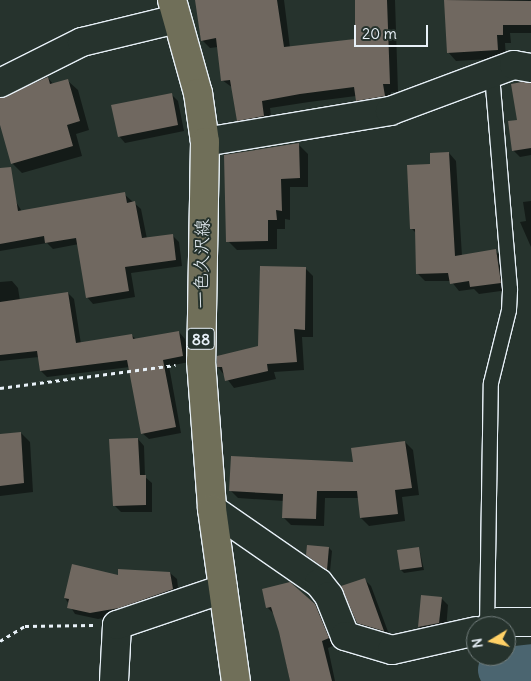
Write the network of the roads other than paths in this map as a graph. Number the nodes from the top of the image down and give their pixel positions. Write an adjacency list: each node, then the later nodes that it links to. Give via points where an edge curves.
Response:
1 (174, 9): 4 (street, via 82,42); 5 (main road, 一色久沢線 / 88, via 198,93)
2 (531, 68): 3 (street, via 514,66)
3 (492, 73): 5 (street, via 390,111); 8 (lane, via 510,289 509,310 491,382)
4 (0, 83)
5 (205, 142): 6 (main road, 一色久沢線 / 88, via 200,361)
6 (212, 509): 7 (main road, 一色久沢線 / 88); 11 (street, via 319,583 329,596 344,636 392,650)
7 (223, 589): 12 (main road, 一色久沢線 / 88); 13 (street, via 118,625)
8 (488, 616)
9 (516, 622): 10 (street)
10 (531, 622)
11 (466, 633)
12 (235, 680)
13 (114, 681)

